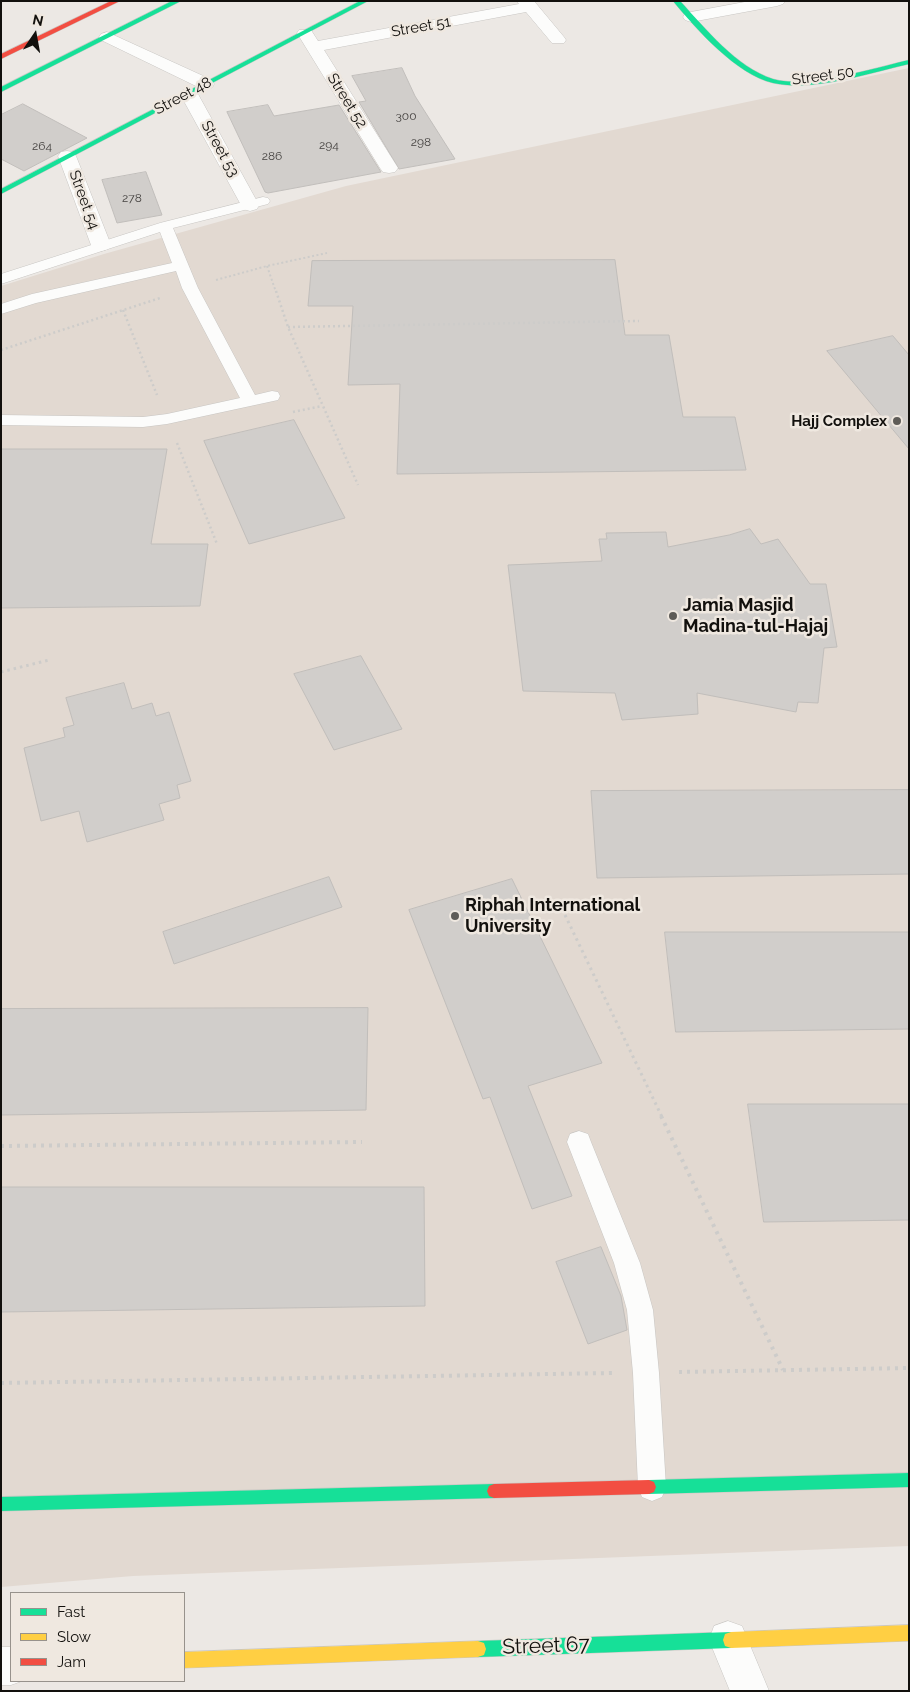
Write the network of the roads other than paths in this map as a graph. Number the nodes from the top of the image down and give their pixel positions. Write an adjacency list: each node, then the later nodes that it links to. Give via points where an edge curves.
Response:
1 (117, 1): 11 (street)
2 (178, 1): 8 (street)
3 (365, 1): 9 (street, Street 48)
4 (676, 1): 7 (street, Street 50)
5 (777, 1): 7 (street)
6 (527, 4): 9 (street, Street 51); 10 (street)
7 (691, 17): 12 (street, Street 50, via 753,73 775,81 802,82)
8 (107, 37): 13 (street); 14 (street)
9 (309, 40): 13 (street, Street 48); 17 (street, Street 52)
10 (558, 40)
11 (1, 57)
12 (909, 62)
13 (206, 84): 15 (street, Street 48)
14 (1, 90)
15 (189, 94): 16 (street, Street 48); 19 (street, Street 53)
16 (67, 156): 18 (street, Street 48); 21 (street, Street 54)
17 (390, 168)
18 (1, 192)
19 (257, 203): 20 (lane)
20 (165, 226): 21 (lane); 22 (lane)
21 (101, 245): 23 (lane)
22 (182, 265): 24 (lane); 26 (lane, via 190,288)
23 (1, 279)
24 (1, 309)
25 (272, 396): 26 (lane)
26 (250, 401): 27 (lane, via 143,422)
27 (1, 420)
28 (579, 1142): 30 (lane, via 627,1263 640,1310)
29 (909, 1480): 30 (street)
30 (652, 1486): 31 (street)
31 (1, 1504)
32 (909, 1633): 33 (street, Street 67)
33 (728, 1640): 34 (street, Street 67); 35 (street)
34 (185, 1660)
35 (750, 1691)

